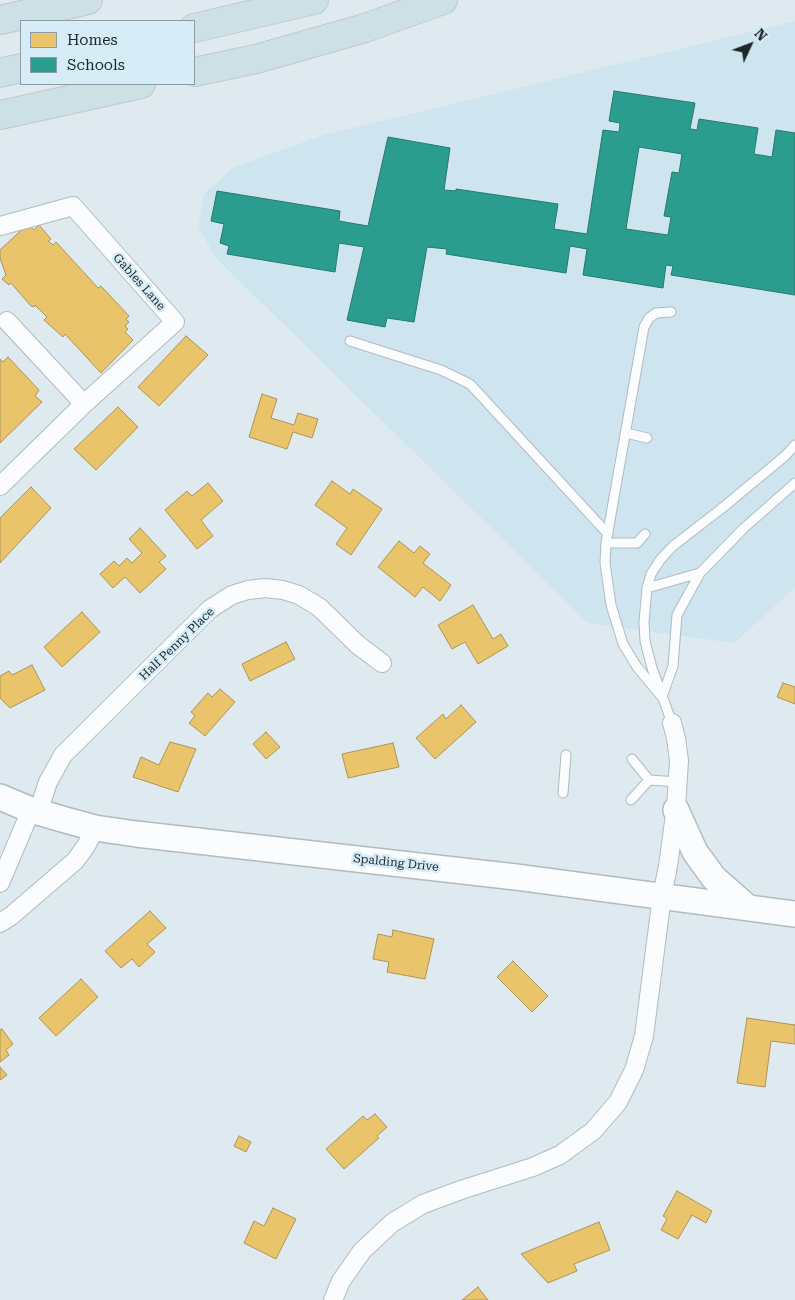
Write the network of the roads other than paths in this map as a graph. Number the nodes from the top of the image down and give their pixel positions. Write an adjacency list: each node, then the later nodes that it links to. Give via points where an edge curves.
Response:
1 (88, 0): 4 (highway)
2 (314, 0): 5 (highway)
3 (443, 0): 8 (highway, via 365,28 256,59)
4 (0, 20)
5 (195, 28)
6 (20, 68): 7 (highway)
7 (0, 72)
8 (195, 72)
9 (136, 85): 10 (highway)
10 (0, 115)
11 (0, 226): 15 (street, Gables Lane, via 73,206 175,322)
12 (671, 312): 16 (lane, via 656,312 646,322)
13 (2, 319): 15 (street)
14 (350, 341): 22 (lane, via 440,370 470,384)
15 (84, 404): 20 (street, Gables Lane)
16 (626, 433): 17 (lane); 22 (lane)
17 (647, 438)
18 (795, 445): 24 (lane, via 673,546 651,574)
19 (795, 483): 23 (lane)
20 (0, 486)
21 (645, 534): 22 (lane, via 636,543)
22 (607, 539): 26 (lane, via 606,575 614,620 637,667)
23 (700, 573): 24 (lane); 26 (lane, via 677,614 673,666)
24 (647, 588): 26 (lane, via 645,641)
25 (382, 663): 36 (street, Half Penny Place, via 318,607 299,595 265,588 232,595 210,609 63,755)
26 (662, 697): 27 (lane)
27 (672, 723): 31 (street)
28 (566, 756): 32 (lane)
29 (632, 759): 30 (lane)
30 (649, 780): 31 (lane); 34 (lane)
31 (679, 782): 35 (street)
32 (564, 793)
33 (0, 797): 36 (street, Spalding Drive)
34 (631, 800)
35 (676, 810): 39 (street); 40 (street, via 695,852 714,878)
36 (35, 811): 37 (street, Spalding Drive); 38 (street, Half Penny Place)
37 (95, 828): 39 (street, Spalding Drive); 42 (street, via 75,861)
38 (0, 883)
39 (662, 896): 40 (street, Spalding Drive); 43 (street, via 644,1036 634,1070 618,1102 593,1131 560,1155 423,1204 392,1223 362,1251 341,1281)
40 (747, 907): 41 (street, Spalding Drive)
41 (795, 914)
42 (0, 923)
43 (333, 1300)

